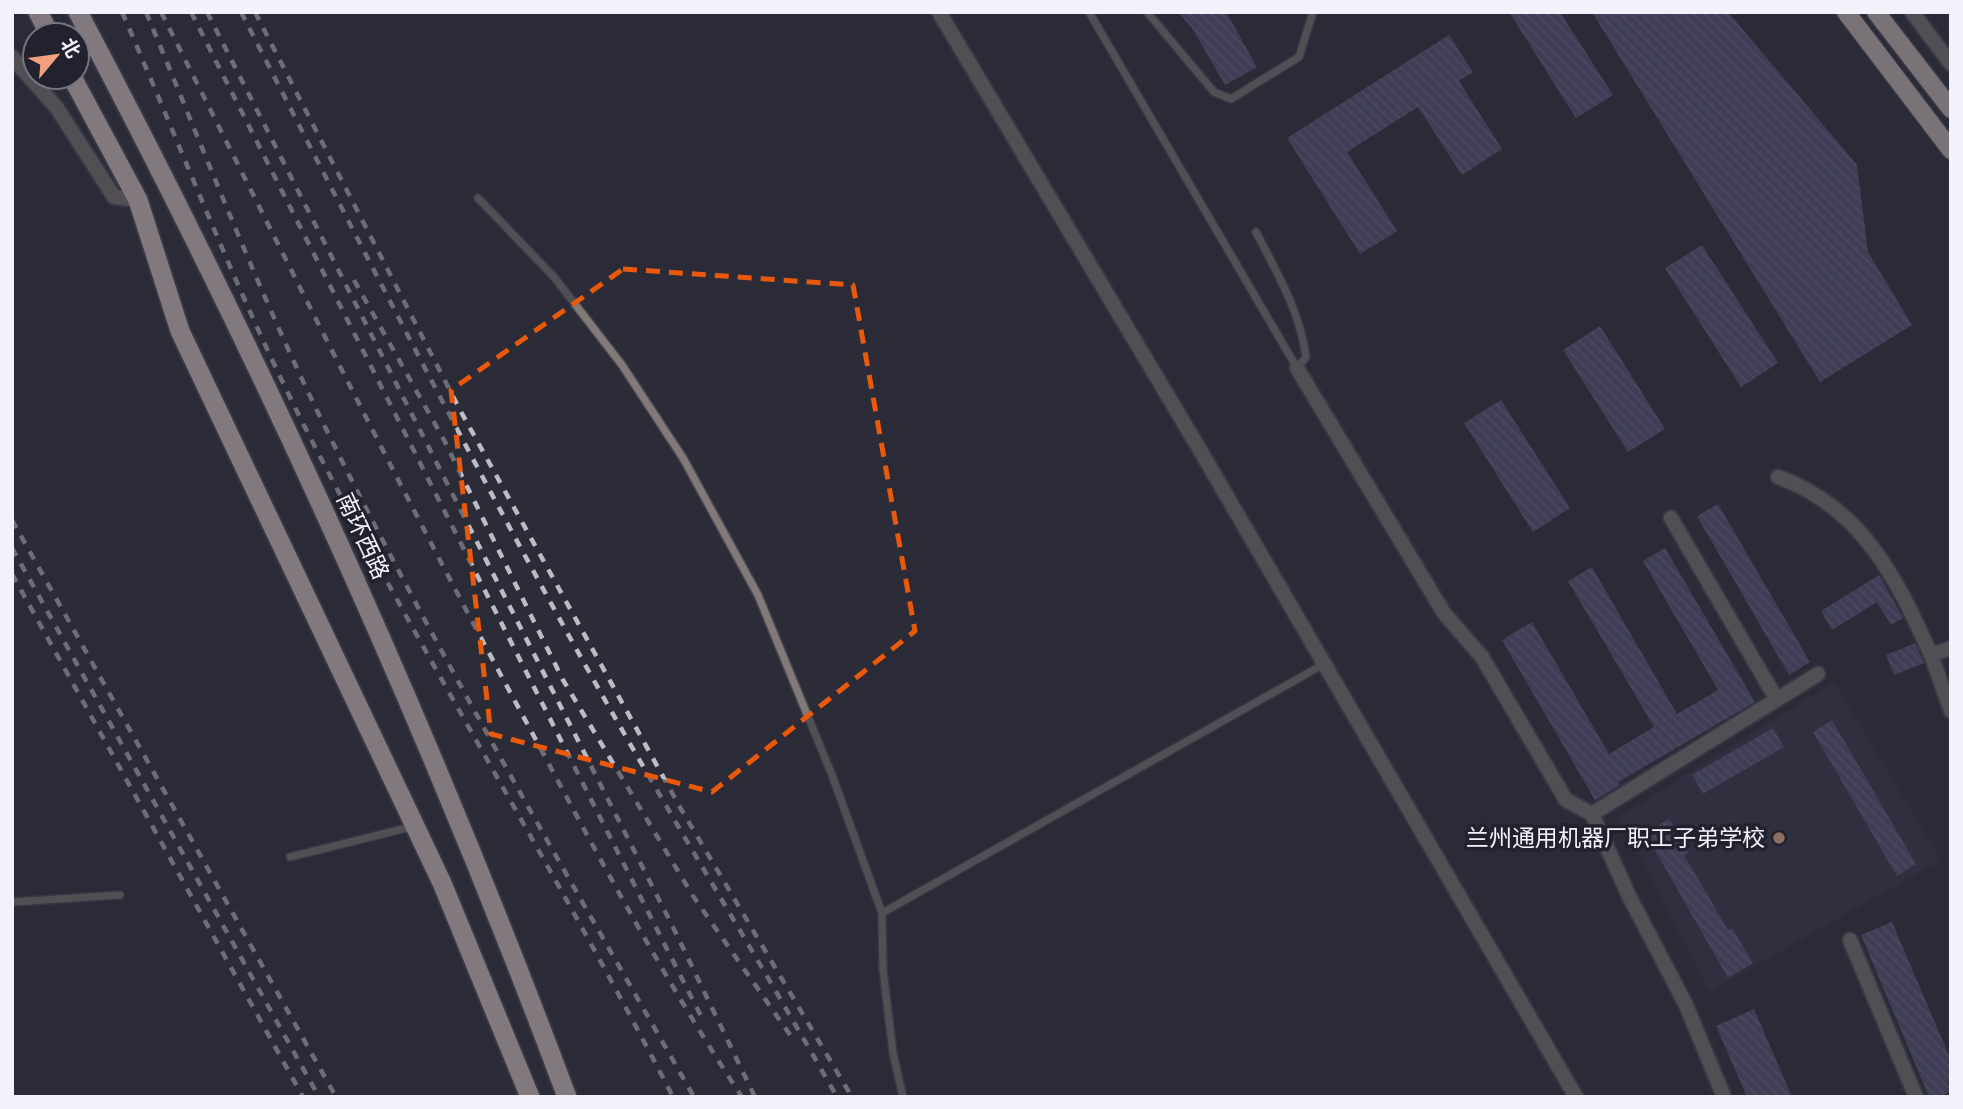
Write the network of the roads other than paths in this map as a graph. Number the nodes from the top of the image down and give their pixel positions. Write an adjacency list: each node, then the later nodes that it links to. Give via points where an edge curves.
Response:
1 (78, 12): 34 (highway, 南环西路, via 217,284 354,573)
2 (939, 12): 22 (street)
3 (1089, 12): 17 (lane)
4 (1147, 12): 5 (lane, via 1214,92 1231,99 1299,57)
5 (1313, 12)
6 (1846, 12): 13 (main road)
7 (1876, 12): 12 (main road)
8 (1912, 12): 10 (street)
9 (12, 57): 15 (street, via 57,108 114,197)
10 (1951, 64)
11 (80, 91): 15 (highway)
12 (1951, 109)
13 (1951, 150)
14 (478, 198): 31 (lane, via 589,321 653,411 709,503 758,595)
15 (138, 200): 27 (highway, via 180,331)
16 (1256, 232): 17 (lane, via 1293,302 1303,333 1306,357)
17 (1297, 368): 26 (street, via 1444,613 1482,657 1566,800)
18 (1778, 477): 21 (street, via 1802,485 1858,529 1899,583)
19 (1671, 518): 24 (street)
20 (1951, 648): 21 (street)
21 (1931, 655): 25 (street)
22 (1325, 663): 31 (lane); 36 (street)
23 (1818, 674): 24 (street)
24 (1777, 700): 26 (street)
25 (1951, 711)
26 (1592, 814): 37 (street, via 1686,1005)
27 (415, 826): 28 (lane); 33 (highway)
28 (290, 857)
29 (120, 895): 30 (lane)
30 (12, 902)
31 (883, 912): 35 (lane, via 885,984)
32 (1850, 940): 38 (street)
33 (530, 1097)
34 (567, 1097)
35 (903, 1097)
36 (1576, 1097)
37 (1724, 1097)
38 (1916, 1097)

